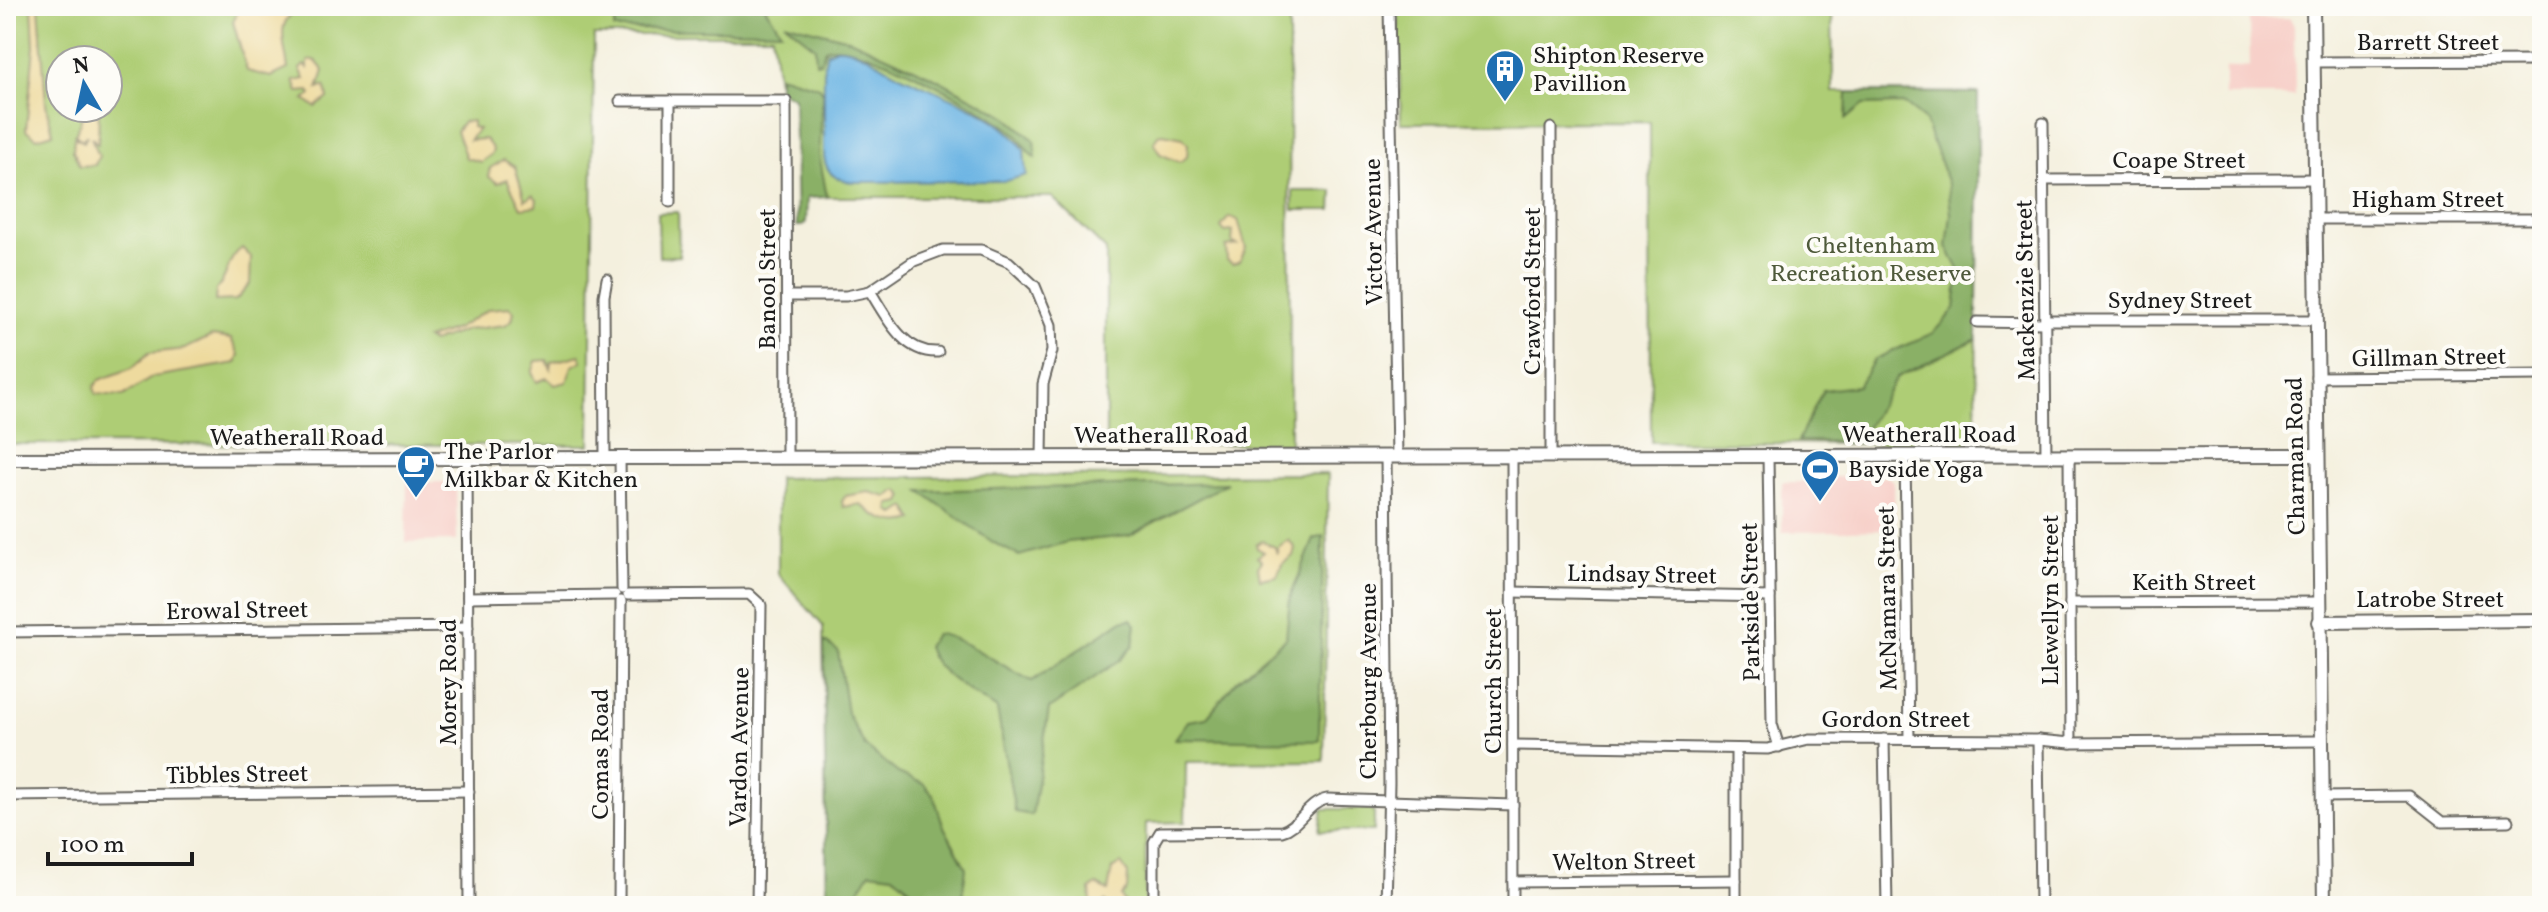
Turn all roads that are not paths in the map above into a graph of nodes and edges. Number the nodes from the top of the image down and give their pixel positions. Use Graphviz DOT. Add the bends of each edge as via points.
graph roads {
  1 [pos="1389,6"];
  2 [pos="2313,6"];
  3 [pos="2542,61"];
  4 [pos="2313,62"];
  5 [pos="620,101"];
  6 [pos="670,101"];
  7 [pos="2043,123"];
  8 [pos="1551,128"];
  9 [pos="2314,179"];
  10 [pos="2044,180"];
  11 [pos="670,202"];
  12 [pos="2315,219"];
  13 [pos="2542,219"];
  14 [pos="607,279"];
  15 [pos="870,291"];
  16 [pos="787,296"];
  17 [pos="2316,320"];
  18 [pos="1977,322"];
  19 [pos="2045,322"];
  20 [pos="938,352"];
  21 [pos="2542,375"];
  22 [pos="2316,377"];
  23 [pos="1512,455"];
  24 [pos="1551,455"];
  25 [pos="2317,455"];
  26 [pos="1391,456"];
  27 [pos="1768,456"];
  28 [pos="1905,456"];
  29 [pos="2046,456"];
  30 [pos="2069,456"];
  31 [pos="787,457"];
  32 [pos="467,458"];
  33 [pos="605,458"];
  34 [pos="1042,458"];
  35 [pos="6,459"];
  36 [pos="620,459"];
  37 [pos="1513,592"];
  38 [pos="622,595"];
  39 [pos="468,597"];
  40 [pos="1770,597"];
  41 [pos="2319,602"];
  42 [pos="2070,603"];
  43 [pos="2542,620"];
  44 [pos="2319,622"];
  45 [pos="468,627"];
  46 [pos="6,632"];
  47 [pos="1884,739"];
  48 [pos="1909,739"];
  49 [pos="2038,740"];
  50 [pos="2071,743"];
  51 [pos="2321,744"];
  52 [pos="1513,745"];
  53 [pos="1779,747"];
  54 [pos="1736,749"];
  55 [pos="469,791"];
  56 [pos="6,796"];
  57 [pos="2322,797"];
  58 [pos="1388,799"];
  59 [pos="1513,805"];
  60 [pos="2508,821"];
  61 [pos="1736,880"];
  62 [pos="1513,882"];
  63 [pos="2040,905"];
  64 [pos="469,906"];
  65 [pos="619,906"];
  66 [pos="757,906"];
  67 [pos="1154,906"];
  68 [pos="1386,906"];
  69 [pos="1513,906"];
  70 [pos="1736,906"];
  71 [pos="1887,906"];
  72 [pos="2324,906"];
  1 -- 26 [label="street, Victor Avenue"];
  2 -- 4 [label="street, Charman Road"];
  3 -- 4 [label="street, Barrett Street"];
  4 -- 9 [label="street, Charman Road"];
  5 -- 6 [label="street"];
  6 -- 11 [label="street"];
  6 -- 16 [label="street, Banool Street" via="786,101"];
  7 -- 10 [label="street, Mackenzie Street"];
  8 -- 24 [label="street, Crawford Street"];
  9 -- 10 [label="street, Coape Street"];
  9 -- 12 [label="street, Charman Road"];
  10 -- 19 [label="street, Mackenzie Street"];
  12 -- 13 [label="street, Higham Street"];
  12 -- 17 [label="street, Charman Road"];
  14 -- 33 [label="street"];
  15 -- 16 [label="street"];
  15 -- 20 [label="street" via="908,344"];
  15 -- 34 [label="street" via="914,261 952,249 990,252 1023,272 1044,301 1052,334 1043,384"];
  16 -- 31 [label="street, Banool Street"];
  17 -- 19 [label="street, Sydney Street"];
  17 -- 22 [label="street, Charman Road"];
  18 -- 19 [label="street, Sydney Street"];
  19 -- 29 [label="street, Mackenzie Street"];
  21 -- 22 [label="street, Gillman Street"];
  22 -- 25 [label="street, Charman Road"];
  23 -- 24 [label="street, Weatherall Road"];
  23 -- 26 [label="street, Weatherall Road"];
  23 -- 37 [label="street, Church Street"];
  24 -- 27 [label="street, Weatherall Road"];
  25 -- 30 [label="street, Weatherall Road"];
  25 -- 41 [label="street, Charman Road"];
  26 -- 34 [label="street, Weatherall Road"];
  26 -- 58 [label="street, Cherbourg Avenue"];
  27 -- 28 [label="street, Weatherall Road"];
  27 -- 40 [label="street, Parkside Street"];
  28 -- 29 [label="street, Weatherall Road"];
  28 -- 48 [label="street, McNamara Street"];
  29 -- 30 [label="street, Weatherall Road"];
  30 -- 42 [label="street, Llewellyn Street"];
  31 -- 34 [label="street, Weatherall Road"];
  31 -- 36 [label="street, Weatherall Road"];
  32 -- 33 [label="street, Weatherall Road"];
  32 -- 35 [label="street, Weatherall Road"];
  32 -- 39 [label="street, Morey Road"];
  33 -- 36 [label="street, Weatherall Road"];
  36 -- 38 [label="street, Comas Road"];
  37 -- 40 [label="street, Lindsay Street"];
  37 -- 52 [label="street, Church Street"];
  38 -- 39 [label="street"];
  38 -- 65 [label="street, Comas Road"];
  38 -- 66 [label="street, Vardon Avenue" via="749,594 761,605"];
  39 -- 45 [label="street, Morey Road"];
  40 -- 53 [label="street, Parkside Street" via="1772,724"];
  41 -- 42 [label="street, Keith Street"];
  41 -- 44 [label="street, Charman Road"];
  42 -- 50 [label="street, Llewellyn Street"];
  43 -- 44 [label="street, Latrobe Street"];
  44 -- 51 [label="street, Charman Road"];
  45 -- 46 [label="street, Erowal Street"];
  45 -- 55 [label="street, Morey Road"];
  47 -- 48 [label="street, Gordon Street"];
  47 -- 53 [label="street, Gordon Street" via="1809,739"];
  47 -- 71 [label="street"];
  48 -- 49 [label="street, Gordon Street"];
  49 -- 50 [label="street, Gordon Street"];
  49 -- 63 [label="street"];
  50 -- 51 [label="street, Gordon Street"];
  51 -- 57 [label="street, Charman Road"];
  52 -- 54 [label="street, Gordon Street"];
  52 -- 59 [label="street, Church Street"];
  53 -- 54 [label="street, Gordon Street"];
  54 -- 61 [label="street"];
  55 -- 56 [label="street, Tibbles Street"];
  55 -- 64 [label="street, Morey Road"];
  57 -- 60 [label="street" via="2409,796 2442,822"];
  57 -- 72 [label="street, Charman Road"];
  58 -- 59 [label="street"];
  58 -- 67 [label="street" via="1319,800 1282,831 1160,832 1154,842"];
  58 -- 68 [label="street, Cherbourg Avenue"];
  59 -- 62 [label="street, Church Street"];
  61 -- 62 [label="street, Welton Street"];
  61 -- 70 [label="street"];
  62 -- 69 [label="street, Church Street"];
}
